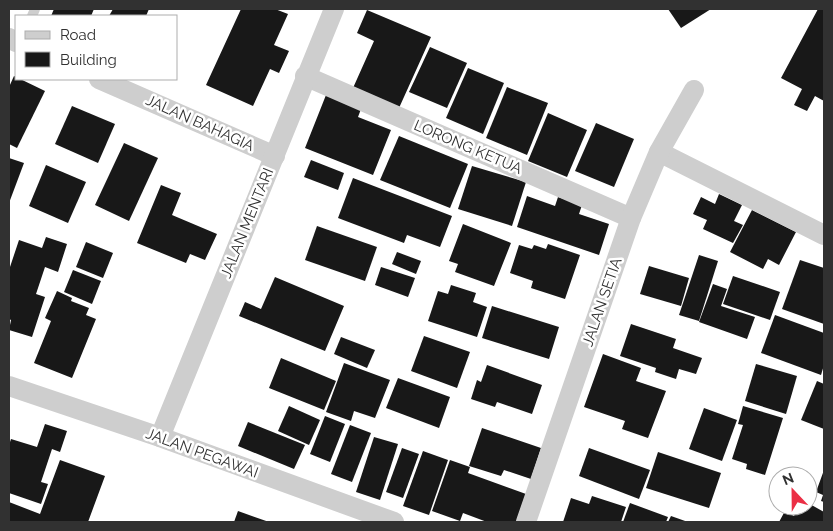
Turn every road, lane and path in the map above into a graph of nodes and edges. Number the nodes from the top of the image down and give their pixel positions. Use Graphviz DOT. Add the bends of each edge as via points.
graph roads {
  1 [pos="334,9"];
  2 [pos="305,76"];
  3 [pos="101,80"];
  4 [pos="694,90"];
  5 [pos="659,152"];
  6 [pos="275,156"];
  7 [pos="631,218"];
  8 [pos="824,235"];
  9 [pos="9,386"];
  10 [pos="160,437"];
  11 [pos="394,522"];
  12 [pos="526,522"];
  1 -- 2 [label="street, JALAN MENTARI"];
  2 -- 6 [label="street, JALAN MENTARI"];
  2 -- 7 [label="street, LORONG KETUA"];
  3 -- 6 [label="street, JALAN BAHAGIA"];
  4 -- 5 [label="street, JALAN SETIA"];
  5 -- 7 [label="street, JALAN SETIA"];
  5 -- 8 [label="street"];
  6 -- 10 [label="street, JALAN MENTARI"];
  7 -- 12 [label="street, JALAN SETIA"];
  9 -- 10 [label="street, JALAN PEGAWAI"];
  10 -- 11 [label="street, JALAN PEGAWAI"];
}
